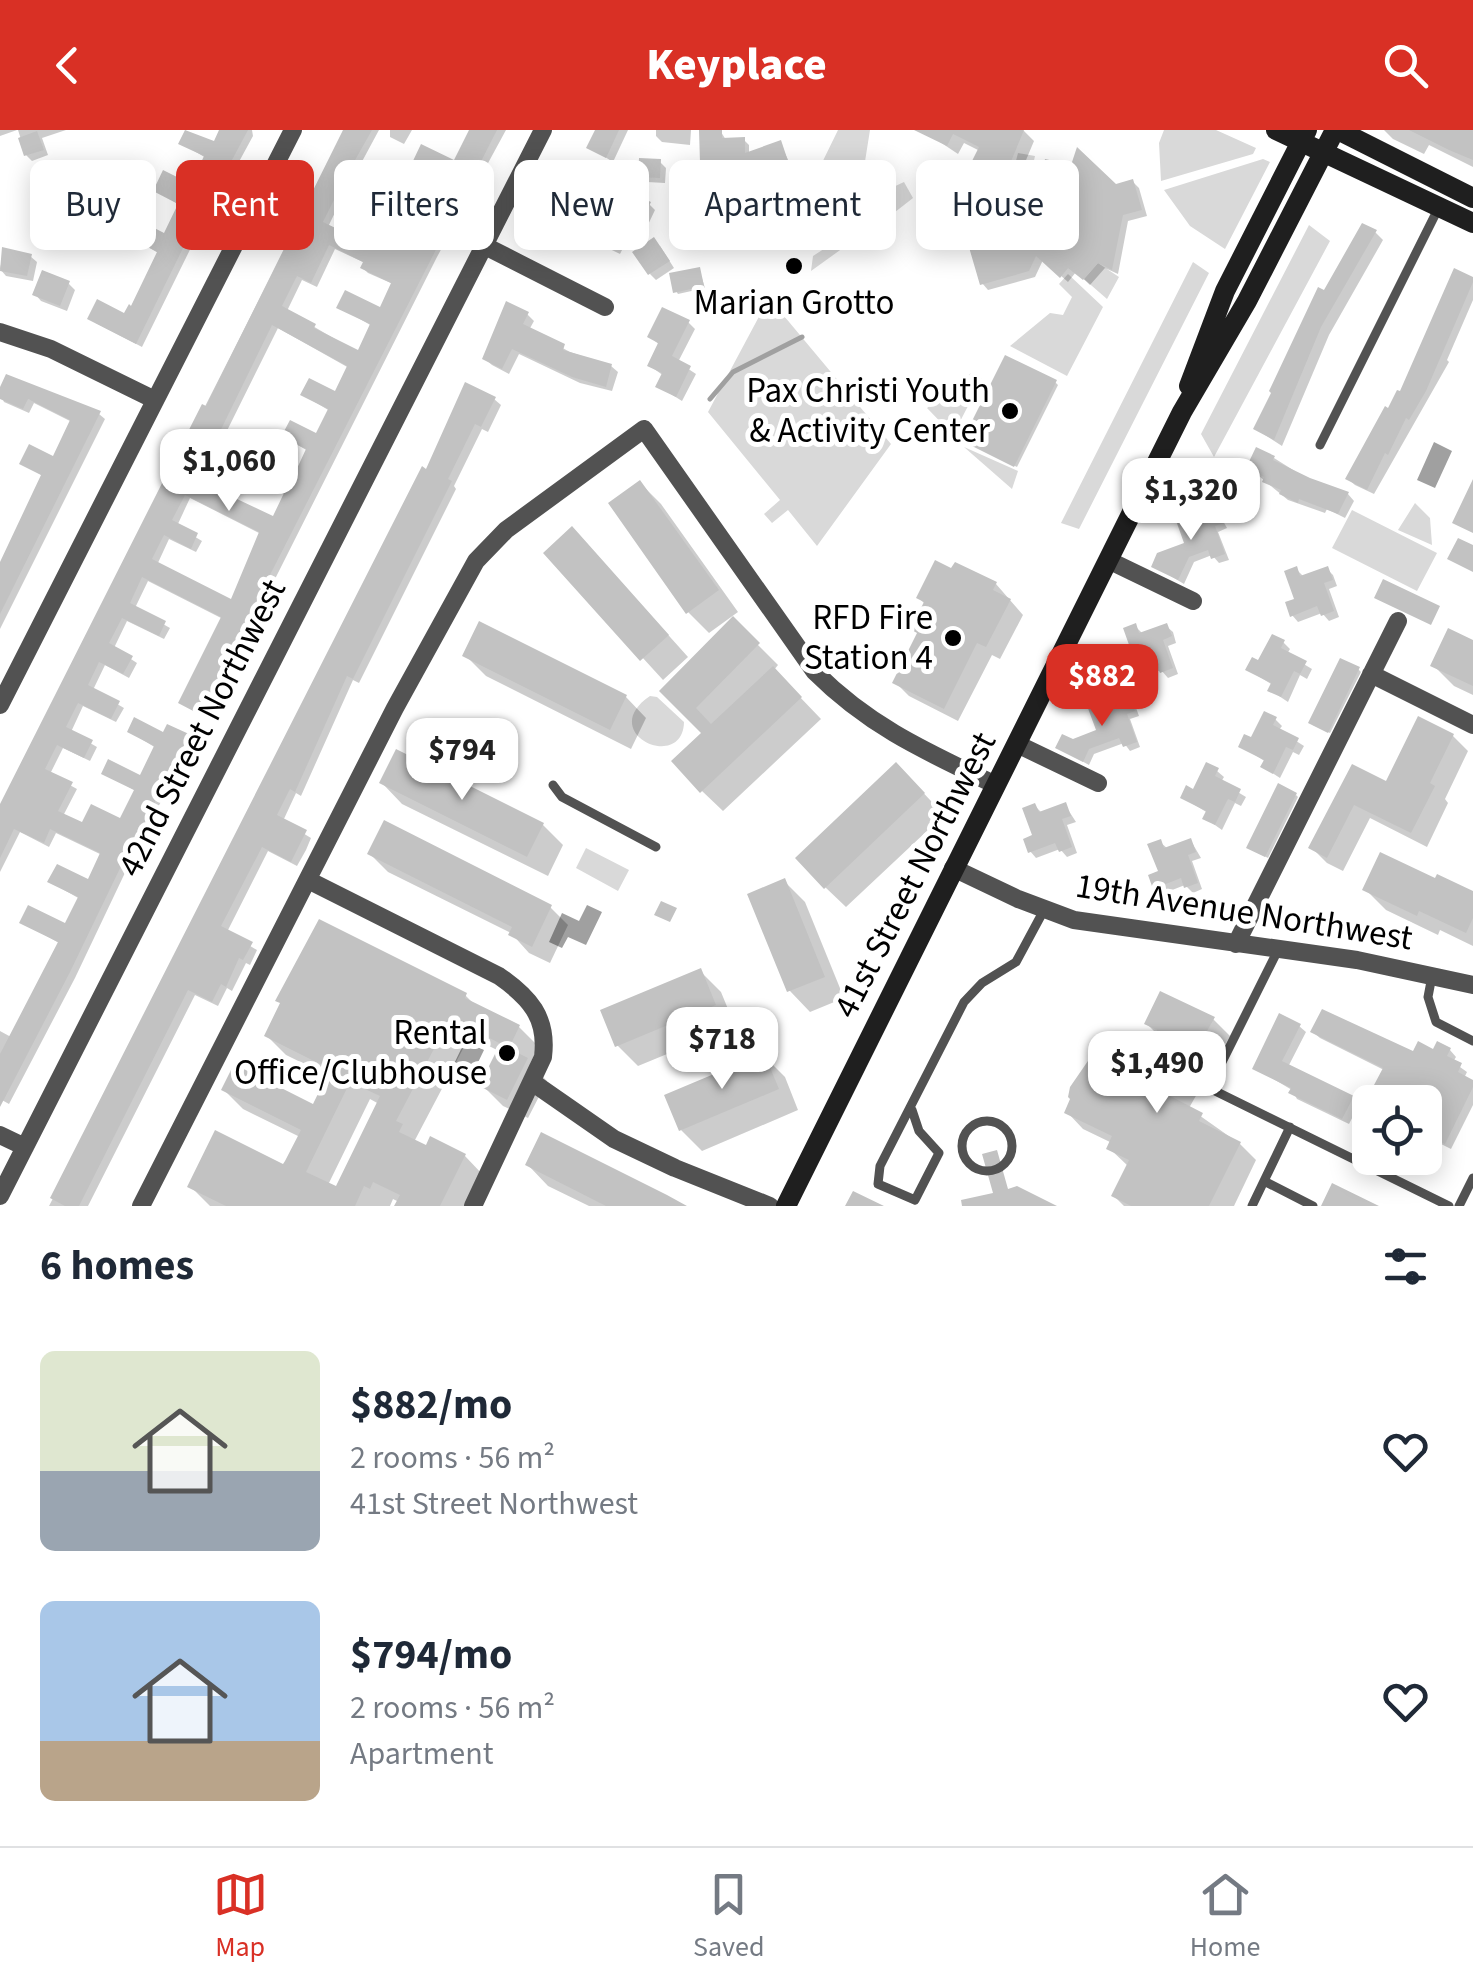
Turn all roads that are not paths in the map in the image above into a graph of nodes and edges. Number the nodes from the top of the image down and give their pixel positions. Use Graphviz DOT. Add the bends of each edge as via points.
graph roads {
  1 [pos="292,130"];
  2 [pos="543,130"];
  3 [pos="1276,130"];
  4 [pos="1336,130"];
  5 [pos="1304,136"];
  6 [pos="1322,152"];
  7 [pos="1473,198"];
  8 [pos="1439,207"];
  9 [pos="1473,223"];
  10 [pos="494,228"];
  11 [pos="483,250"];
  12 [pos="493,250"];
  13 [pos="605,307"];
  14 [pos="0,332"];
  15 [pos="154,400"];
  16 [pos="1182,412"];
  17 [pos="1320,445"];
  18 [pos="1108,560"];
  19 [pos="1192,601"];
  20 [pos="1398,621"];
  21 [pos="1371,674"];
  22 [pos="0,705"];
  23 [pos="1473,725"];
  24 [pos="1017,744"];
  25 [pos="1098,783"];
  26 [pos="553,785"];
  27 [pos="996,785"];
  28 [pos="656,846"];
  29 [pos="954,868"];
  30 [pos="308,880"];
  31 [pos="1044,910"];
  32 [pos="1236,944"];
  33 [pos="1278,950"];
  34 [pos="1432,976"];
  35 [pos="1473,984"];
  36 [pos="1473,1041"];
  37 [pos="532,1082"];
  38 [pos="912,1108"];
  39 [pos="1290,1127"];
  40 [pos="0,1135"];
  41 [pos="24,1147"];
  42 [pos="961,1149"];
  43 [pos="939,1153"];
  44 [pos="1473,1178"];
  45 [pos="1264,1182"];
  46 [pos="0,1196"];
  47 [pos="141,1206"];
  48 [pos="472,1206"];
  49 [pos="770,1206"];
  50 [pos="786,1206"];
  51 [pos="1252,1206"];
  52 [pos="1313,1206"];
  53 [pos="1449,1206"];
  54 [pos="1459,1206"];
  1 -- 15 [label="street"];
  2 -- 10 [label="street, 42nd Street Northwest"];
  3 -- 5 [label="main road"];
  4 -- 6 [label="main road, 41st Street Northwest"];
  4 -- 7 [label="main road"];
  5 -- 6 [label="main road"];
  5 -- 16 [label="main road, 41st Street Northwest" via="1218,309"];
  6 -- 8 [label="main road"];
  6 -- 16 [label="main road, 41st Street Northwest"];
  8 -- 9 [label="main road"];
  8 -- 17 [label="lane"];
  11 -- 41 [label="street, 42nd Street Northwest"];
  12 -- 13 [label="street"];
  14 -- 15 [label="street" via="51,348"];
  15 -- 22 [label="street"];
  16 -- 18 [label="main road, 41st Street Northwest"];
  18 -- 19 [label="street"];
  18 -- 24 [label="main road, 41st Street Northwest"];
  20 -- 21 [label="street"];
  21 -- 23 [label="street"];
  21 -- 32 [label="street"];
  24 -- 25 [label="street"];
  24 -- 27 [label="main road, 41st Street Northwest"];
  26 -- 28 [label="lane" via="562,797"];
  27 -- 29 [label="main road, 41st Street Northwest"];
  27 -- 30 [label="street" via="884,730 843,700 816,672 644,429 506,530 476,562"];
  29 -- 31 [label="street, 19th Avenue Northwest"];
  29 -- 50 [label="main road, 41st Street Northwest"];
  30 -- 37 [label="street" via="482,967 531,1001 545,1046"];
  30 -- 47 [label="street"];
  31 -- 32 [label="street, 19th Avenue Northwest" via="1107,927"];
  31 -- 38 [label="lane" via="1016,962 964,1002"];
  32 -- 33 [label="street, 19th Avenue Northwest"];
  33 -- 34 [label="street, 19th Avenue Northwest"];
  33 -- 39 [label="lane" via="1209,1088"];
  34 -- 35 [label="street, 19th Avenue Northwest"];
  34 -- 36 [label="lane" via="1428,998 1436,1022"];
  37 -- 48 [label="street"];
  37 -- 49 [label="street" via="614,1140"];
  38 -- 43 [label="lane" via="919,1131"];
  38 -- 43 [label="lane" via="880,1166 878,1184 915,1200"];
  39 -- 45 [label="lane"];
  39 -- 53 [label="lane"];
  40 -- 41 [label="street"];
  41 -- 46 [label="street, 42nd Street Northwest"];
  42 -- 42 [label="lane" via="970,1166 994,1170 1006,1162 1012,1142 1002,1126 986,1121 971,1126"];
  42 -- 43 [label="lane"];
  44 -- 54 [label="lane"];
  45 -- 51 [label="lane"];
  45 -- 52 [label="lane"];
}
